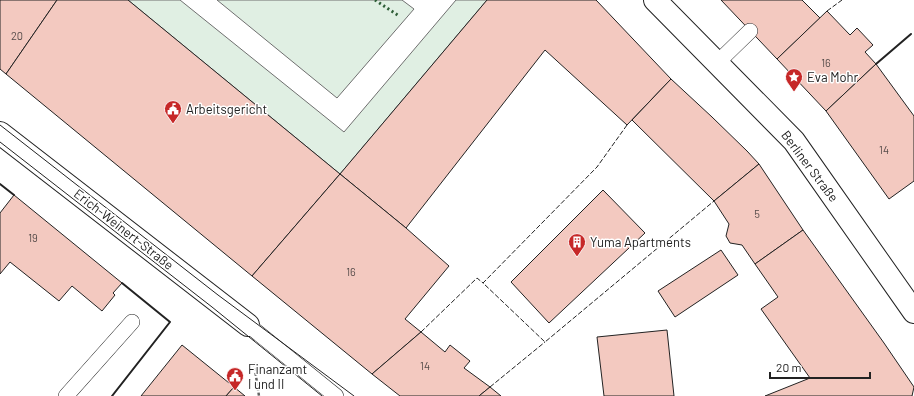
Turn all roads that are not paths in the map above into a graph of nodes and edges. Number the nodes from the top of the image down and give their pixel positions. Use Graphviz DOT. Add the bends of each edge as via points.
graph roads {
  1 [pos="655,0"];
  2 [pos="750,31"];
  3 [pos="717,63"];
  4 [pos="0,133"];
  5 [pos="914,312"];
  6 [pos="132,322"];
  7 [pos="248,325"];
  8 [pos="66,396"];
  9 [pos="336,396"];
  1 -- 3 [label="main road, Berliner Straße"];
  2 -- 3 [label="lane"];
  3 -- 5 [label="main road, Berliner Straße" via="794,141"];
  4 -- 7 [label="main road, Erich-Weinert-Straße"];
  6 -- 8 [label="lane"];
  7 -- 9 [label="lane"];
}
